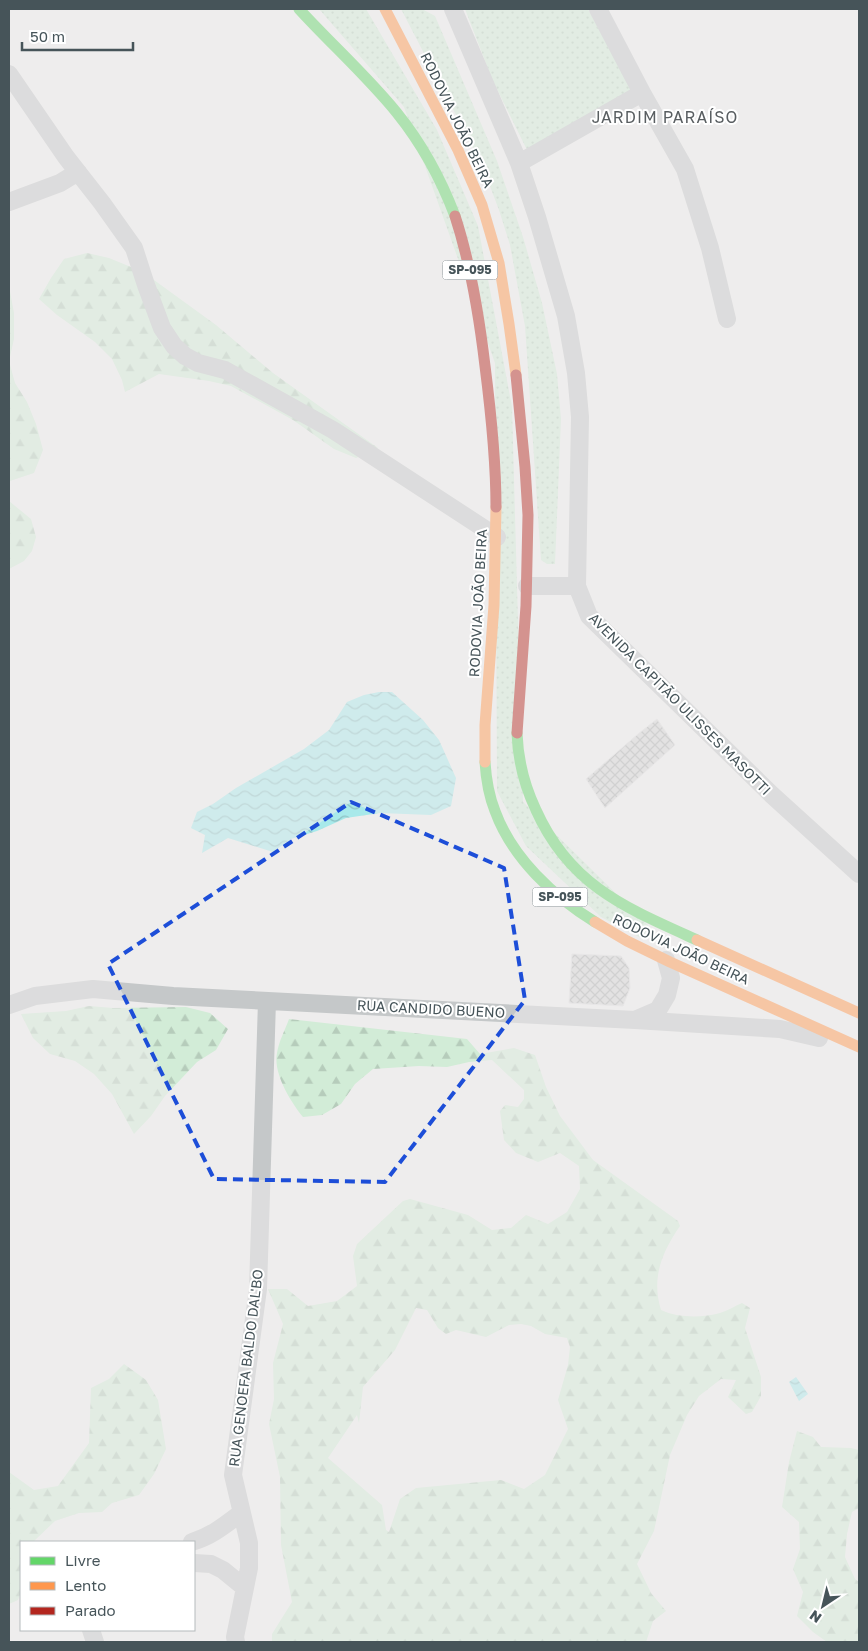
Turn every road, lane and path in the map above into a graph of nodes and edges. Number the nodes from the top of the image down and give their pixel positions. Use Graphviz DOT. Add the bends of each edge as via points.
graph roads {
  1 [pos="299,9"];
  2 [pos="385,9"];
  3 [pos="453,9"];
  4 [pos="598,9"];
  5 [pos="9,74"];
  6 [pos="642,93"];
  7 [pos="519,163"];
  8 [pos="78,172"];
  9 [pos="9,202"];
  10 [pos="727,319"];
  11 [pos="497,537"];
  12 [pos="527,586"];
  13 [pos="577,586"];
  14 [pos="859,874"];
  15 [pos="666,960"];
  16 [pos="267,1001"];
  17 [pos="9,1005"];
  18 [pos="859,1013"];
  19 [pos="635,1020"];
  20 [pos="857,1046"];
  21 [pos="241,1513"];
  22 [pos="195,1541"];
  23 [pos="195,1563"];
  24 [pos="245,1588"];
  25 [pos="236,1642"];
  1 -- 11 [label="main road, RODOVIA JOÃO BEIRA / SP-095" via="397,113 419,144 455,216 478,304 493,424"];
  2 -- 12 [label="main road, RODOVIA JOÃO BEIRA / SP-095" via="469,172 498,260 513,344 525,460"];
  3 -- 7 [label="street, AVENIDA CAPITÃO ULISSES MASOTTI"];
  4 -- 6 [label="street"];
  5 -- 8 [label="street"];
  6 -- 7 [label="street"];
  6 -- 10 [label="street" via="686,169"];
  7 -- 13 [label="street, AVENIDA CAPITÃO ULISSES MASOTTI" via="566,316 576,373 580,417"];
  8 -- 9 [label="street" via="60,183"];
  8 -- 11 [label="street" via="134,248 162,328 185,356 225,370 333,430"];
  11 -- 15 [label="main road, RODOVIA JOÃO BEIRA / SP-095" via="485,746 492,804 515,848 551,889 602,928"];
  12 -- 13 [label="street"];
  12 -- 18 [label="main road, RODOVIA JOÃO BEIRA / SP-095" via="518,748 534,808 565,858 585,879 617,902"];
  13 -- 14 [label="street, AVENIDA CAPITÃO ULISSES MASOTTI" via="589,616 772,795"];
  15 -- 19 [label="street" via="671,978 667,996 658,1010"];
  15 -- 20 [label="main road, RODOVIA JOÃO BEIRA / SP-095"];
  16 -- 17 [label="street, RUA CANDIDO BUENO" via="93,989 35,996"];
  16 -- 19 [label="street, RUA CANDIDO BUENO"];
  16 -- 21 [label="street, RUA GENOEFA BALDO DAL'BO" via="258,1288 234,1475"];
  19 -- 20 [label="street, RUA CANDIDO BUENO" via="780,1029"];
  21 -- 22 [label="street" via="218,1532"];
  21 -- 24 [label="street, RUA GENOEFA BALDO DAL'BO" via="249,1543"];
  23 -- 24 [label="street" via="210,1564 223,1570"];
  24 -- 25 [label="street, RUA GENOEFA BALDO DAL'BO"];
}
